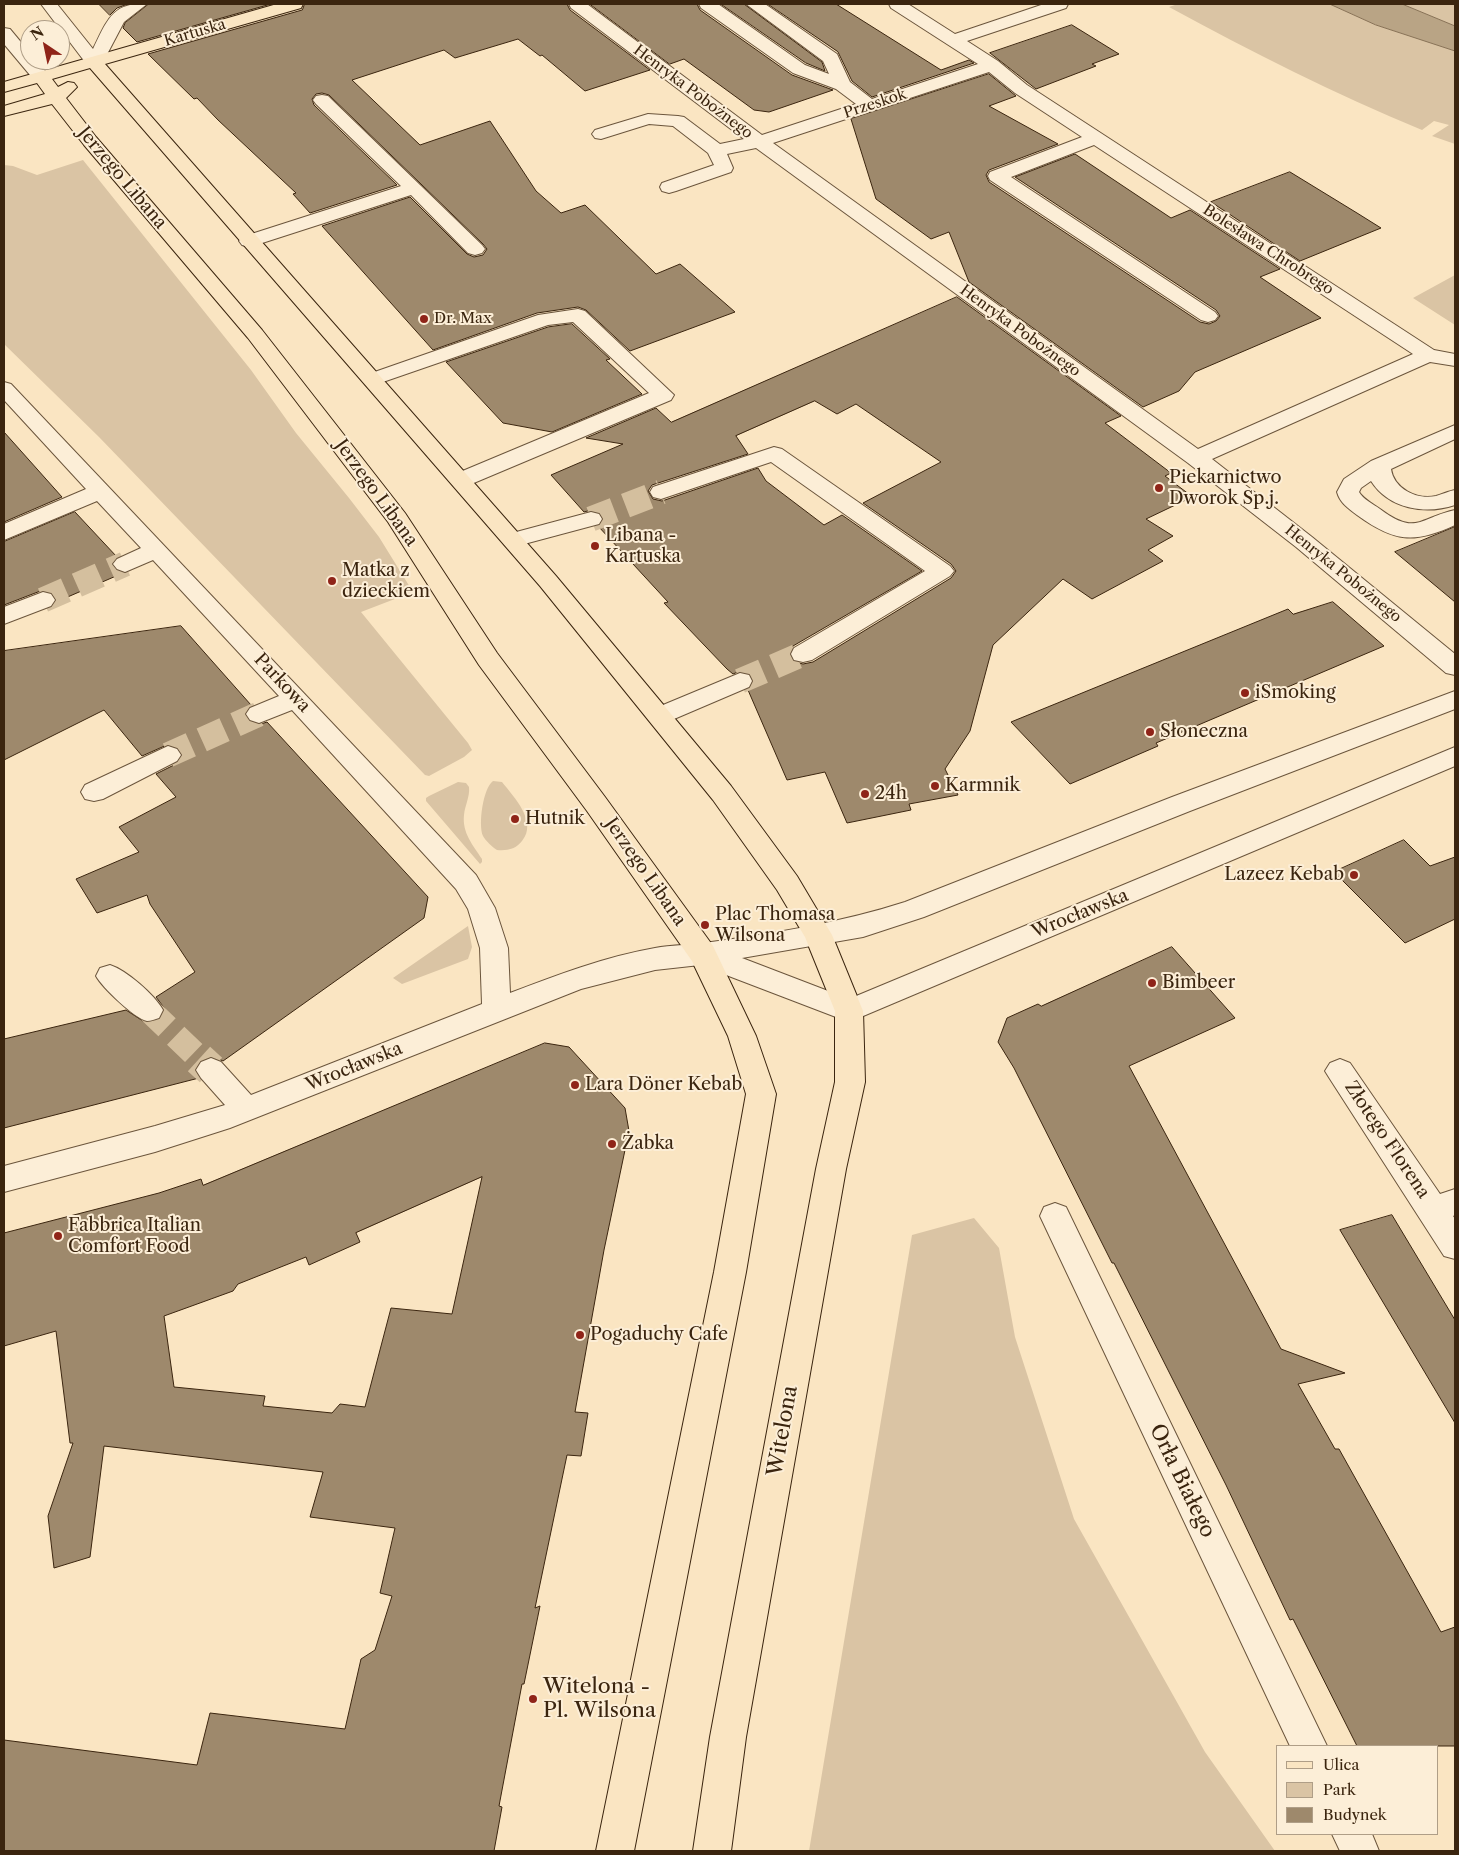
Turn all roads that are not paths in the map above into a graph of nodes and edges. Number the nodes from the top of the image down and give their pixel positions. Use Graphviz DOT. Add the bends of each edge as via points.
graph roads {
  1 [pos="49,4"];
  2 [pos="139,4"];
  3 [pos="295,4"];
  4 [pos="577,4"];
  5 [pos="707,4"];
  6 [pos="754,4"];
  7 [pos="897,4"];
  8 [pos="1060,4"];
  9 [pos="4,33"];
  10 [pos="953,40"];
  11 [pos="94,62"];
  12 [pos="992,66"];
  13 [pos="41,77"];
  14 [pos="842,85"];
  15 [pos="4,87"];
  16 [pos="56,98"];
  17 [pos="322,100"];
  18 [pos="870,106"];
  19 [pos="4,112"];
  20 [pos="601,134"];
  21 [pos="1096,138"];
  22 [pos="759,142"];
  23 [pos="716,150"];
  24 [pos="669,186"];
  25 [pos="414,188"];
  26 [pos="249,241"];
  27 [pos="475,249"];
  28 [pos="1208,316"];
  29 [pos="1428,355"];
  30 [pos="1455,360"];
  31 [pos="373,379"];
  32 [pos="4,388"];
  33 [pos="1455,431"];
  34 [pos="1196,458"];
  35 [pos="1379,466"];
  36 [pos="461,480"];
  37 [pos="101,491"];
  38 [pos="661,492"];
  39 [pos="1455,497"];
  40 [pos="1455,517"];
  41 [pos="591,519"];
  42 [pos="4,533"];
  43 [pos="513,540"];
  44 [pos="156,550"];
  45 [pos="125,564"];
  46 [pos="43,600"];
  47 [pos="4,616"];
  48 [pos="803,654"];
  49 [pos="1455,667"];
  50 [pos="740,681"];
  51 [pos="296,698"];
  52 [pos="1455,700"];
  53 [pos="259,714"];
  54 [pos="660,716"];
  55 [pos="168,755"];
  56 [pos="1455,756"];
  57 [pos="94,792"];
  58 [pos="818,935"];
  59 [pos="702,954"];
  60 [pos="110,976"];
  61 [pos="149,1010"];
  62 [pos="496,1010"];
  63 [pos="849,1011"];
  64 [pos="211,1070"];
  65 [pos="1340,1071"];
  66 [pos="247,1110"];
  67 [pos="4,1179"];
  68 [pos="1444,1206"];
  69 [pos="1054,1216"];
  70 [pos="1455,1246"];
  71 [pos="1309,1745"];
  72 [pos="1352,1835"];
  73 [pos="615,1851"];
  74 [pos="712,1851"];
  75 [pos="1360,1851"];
  1 -- 11 [label="street"];
  2 -- 11 [label="street" via="118,19"];
  3 -- 11 [label="main road, Kartuska"];
  4 -- 22 [label="street, Henryka Pobożnego"];
  5 -- 14 [label="street" via="800,68"];
  6 -- 14 [label="street" via="831,58"];
  7 -- 10 [label="street, Bolesława Chrobrego"];
  8 -- 10 [label="street"];
  9 -- 13 [label="street"];
  10 -- 12 [label="street, Bolesława Chrobrego"];
  11 -- 13 [label="main road, Kartuska"];
  11 -- 16 [label="main road"];
  11 -- 26 [label="main road"];
  12 -- 18 [label="street, Przeskok"];
  12 -- 21 [label="street, Bolesława Chrobrego" via="1014,85"];
  13 -- 15 [label="main road, Kartuska"];
  13 -- 16 [label="main road, Jerzego Libana"];
  14 -- 18 [label="street"];
  16 -- 19 [label="main road"];
  16 -- 59 [label="main road, Jerzego Libana" via="255,334 397,518 488,659"];
  17 -- 25 [label="street"];
  18 -- 22 [label="street, Przeskok"];
  20 -- 23 [label="street" via="648,119 678,121"];
  21 -- 28 [label="street" via="997,176"];
  21 -- 29 [label="street, Bolesława Chrobrego"];
  22 -- 23 [label="street, Przeskok"];
  22 -- 34 [label="street, Henryka Pobożnego"];
  23 -- 24 [label="street" via="724,168"];
  25 -- 26 [label="street"];
  25 -- 27 [label="street"];
  26 -- 31 [label="main road"];
  29 -- 30 [label="street"];
  29 -- 34 [label="street"];
  31 -- 36 [label="main road"];
  31 -- 36 [label="street" via="545,319 578,315 663,395"];
  32 -- 37 [label="street, Parkowa"];
  33 -- 35 [label="street"];
  34 -- 49 [label="street, Henryka Pobożnego"];
  35 -- 39 [label="street" via="1382,480 1390,490 1405,498 1424,504"];
  35 -- 40 [label="street" via="1352,484 1348,492 1350,498 1388,525 1400,530 1419,531"];
  36 -- 43 [label="main road"];
  37 -- 42 [label="street"];
  37 -- 44 [label="street, Parkowa"];
  38 -- 48 [label="street" via="774,454 942,571"];
  41 -- 43 [label="street"];
  43 -- 54 [label="main road"];
  44 -- 45 [label="street"];
  44 -- 51 [label="street, Parkowa"];
  46 -- 47 [label="street"];
  50 -- 54 [label="street"];
  51 -- 53 [label="street"];
  51 -- 62 [label="street, Parkowa" via="470,888 483,913 494,948"];
  52 -- 58 [label="street, Wrocławska" via="914,910 863,926"];
  54 -- 58 [label="main road" via="752,833"];
  55 -- 57 [label="street"];
  56 -- 63 [label="street, Wrocławska"];
  58 -- 59 [label="street, Wrocławska"];
  58 -- 63 [label="main road"];
  59 -- 62 [label="street, Wrocławska" via="655,959 594,973"];
  59 -- 63 [label="street, Wrocławska"];
  59 -- 73 [label="main road, Jerzego Libana" via="742,1036 760,1094 730,1272"];
  60 -- 61 [label="street"];
  62 -- 66 [label="street, Wrocławska"];
  63 -- 74 [label="main road, Witelona" via="850,1082 829,1179 733,1708"];
  64 -- 66 [label="street"];
  65 -- 68 [label="street, Złotego Florena"];
  66 -- 67 [label="street, Wrocławska" via="155,1140"];
  68 -- 70 [label="street, Złotego Florena"];
  69 -- 71 [label="street, Orła Białego"];
  72 -- 75 [label="street"];
}
